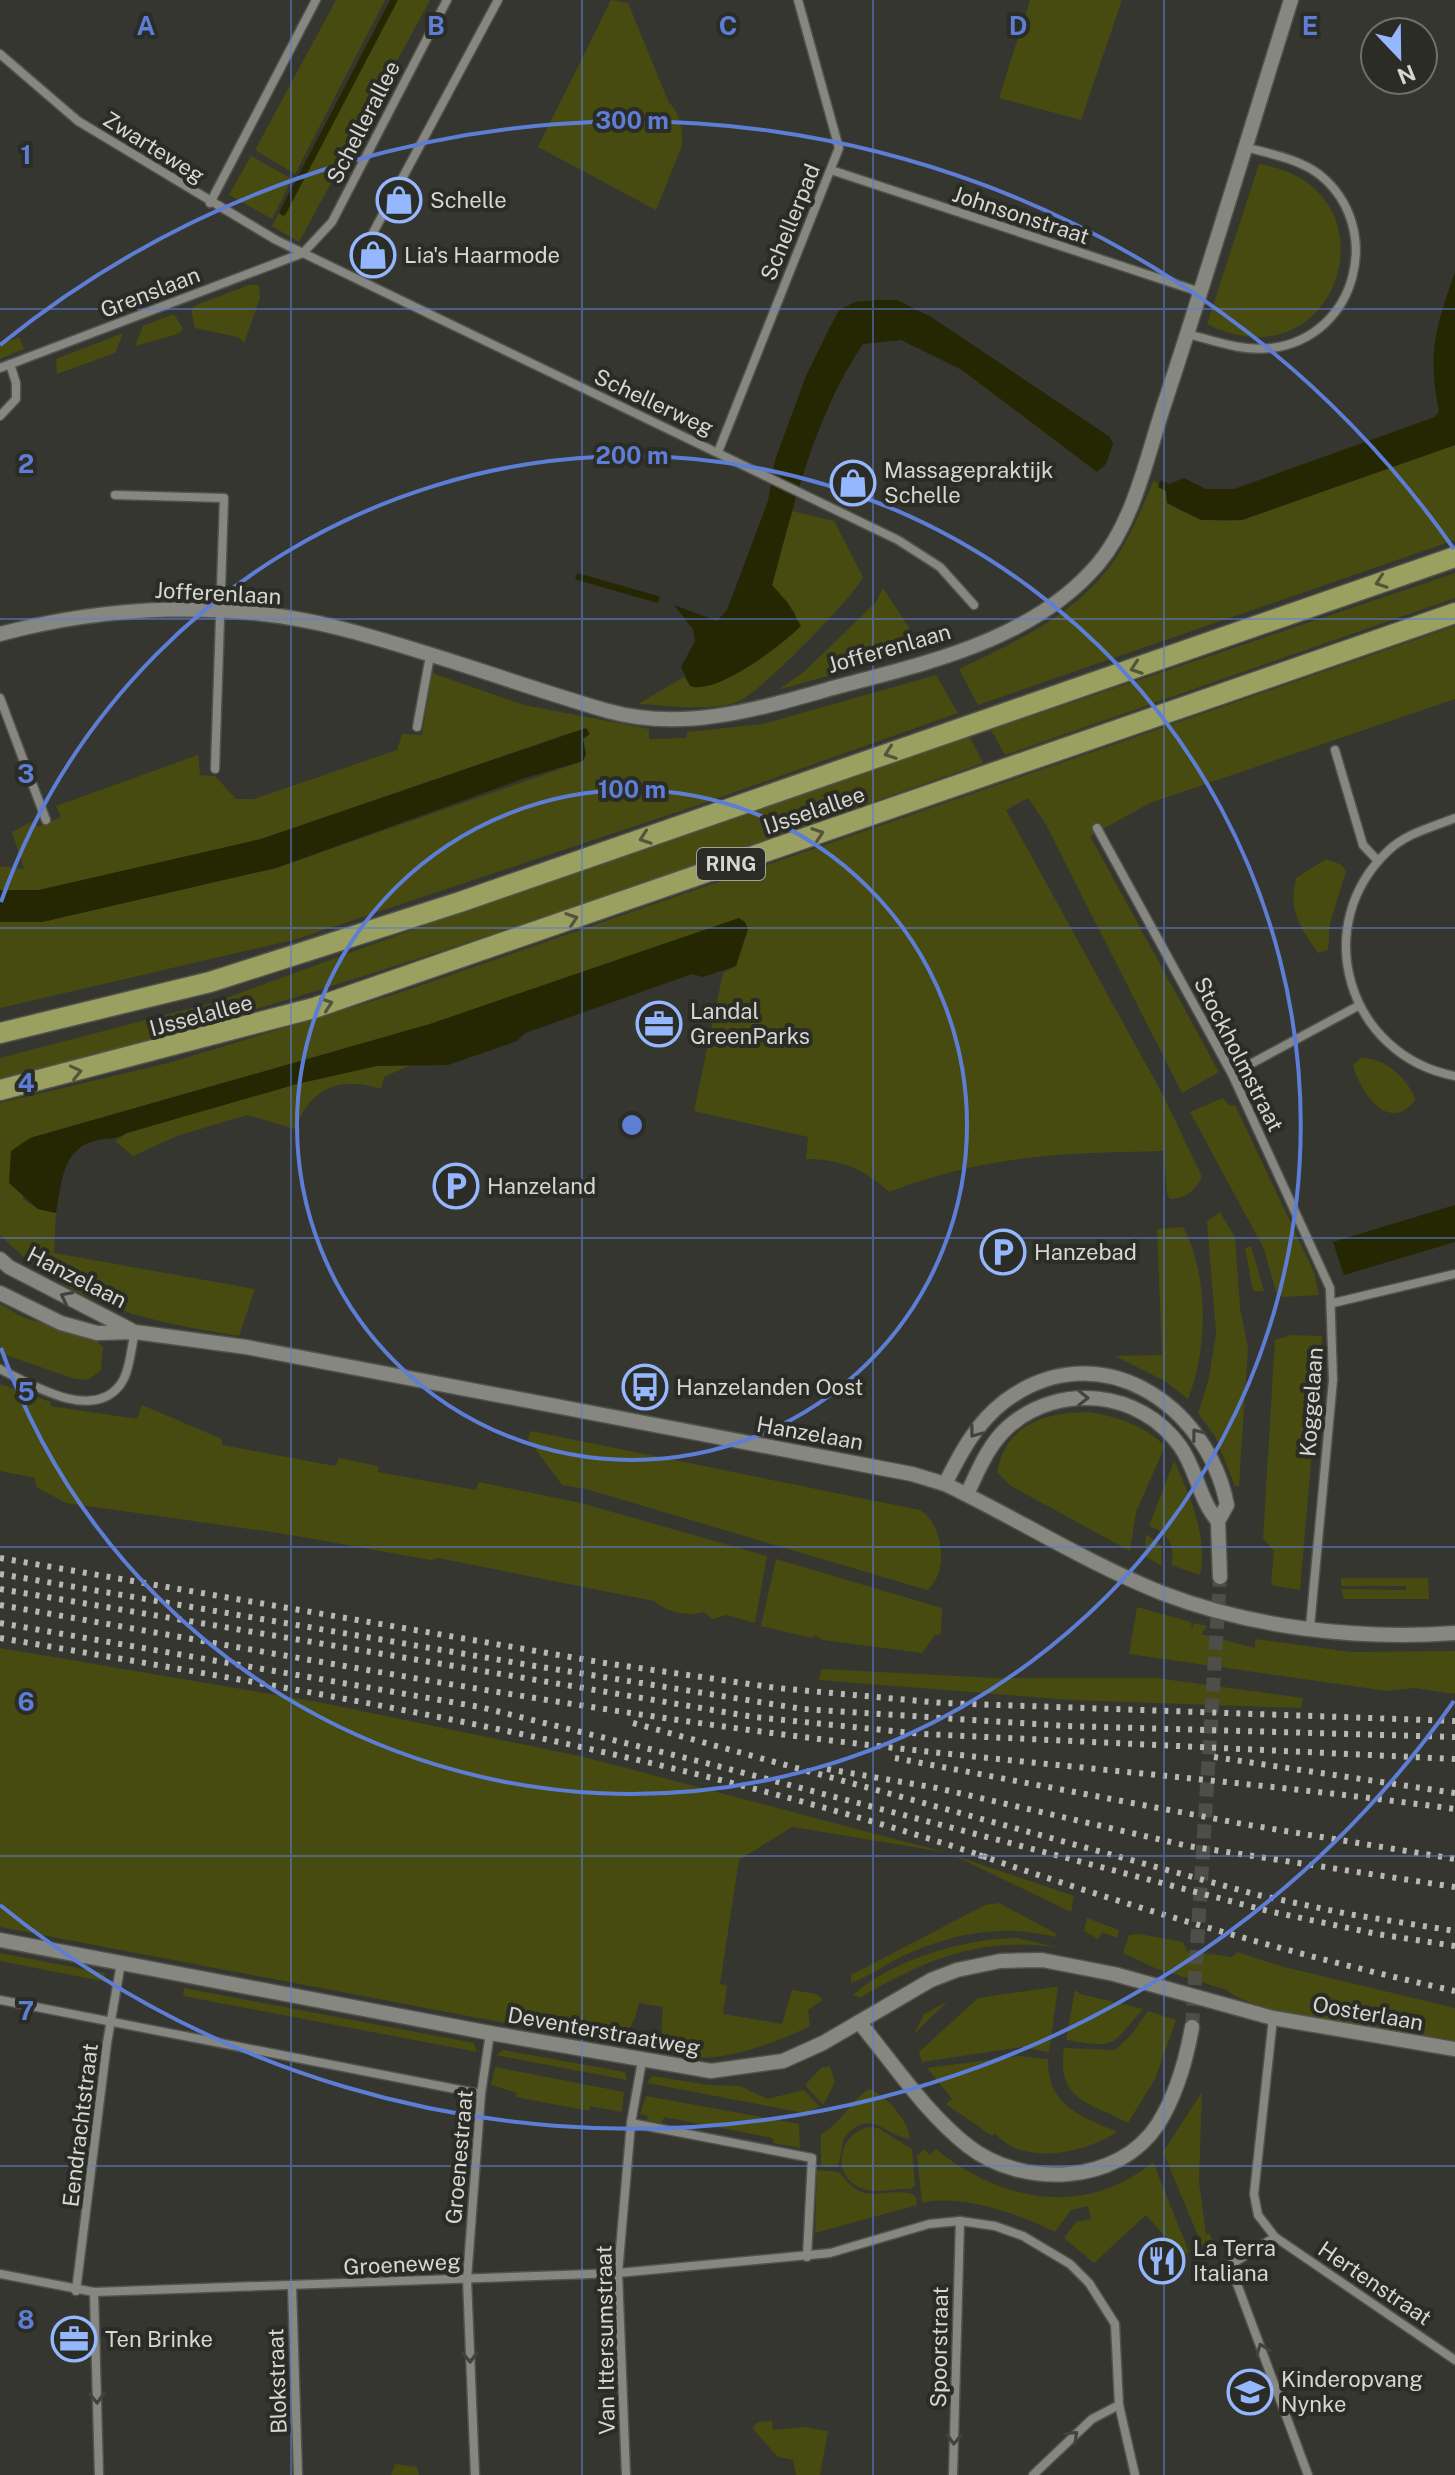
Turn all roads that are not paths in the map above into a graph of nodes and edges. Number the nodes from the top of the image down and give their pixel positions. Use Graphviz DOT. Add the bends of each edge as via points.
graph roads {
  1 [pos="316,0"];
  2 [pos="447,0"];
  3 [pos="498,0"];
  4 [pos="798,0"];
  5 [pos="1291,0"];
  6 [pos="0,54"];
  7 [pos="1245,147"];
  8 [pos="831,170"];
  9 [pos="210,203"];
  10 [pos="367,244"];
  11 [pos="303,253"];
  12 [pos="1200,292"];
  13 [pos="1188,334"];
  14 [pos="10,364"];
  15 [pos="0,368"];
  16 [pos="0,416"];
  17 [pos="718,452"];
  18 [pos="115,495"];
  19 [pos="1455,557"];
  20 [pos="974,605"];
  21 [pos="219,611"];
  22 [pos="1455,613"];
  23 [pos="0,634"];
  24 [pos="430,656"];
  25 [pos="0,698"];
  26 [pos="417,727"];
  27 [pos="1335,750"];
  28 [pos="215,769"];
  29 [pos="1455,818"];
  30 [pos="46,820"];
  31 [pos="1097,828"];
  32 [pos="1378,861"];
  33 [pos="1358,1006"];
  34 [pos="0,1033"];
  35 [pos="1232,1074"];
  36 [pos="1455,1076"];
  37 [pos="0,1090"];
  38 [pos="0,1259"];
  39 [pos="1455,1274"];
  40 [pos="0,1293"];
  41 [pos="1333,1303"];
  42 [pos="135,1332"];
  43 [pos="0,1369"];
  44 [pos="945,1484"];
  45 [pos="967,1494"];
  46 [pos="1218,1521"];
  47 [pos="1220,1577"];
  48 [pos="1310,1627"];
  49 [pos="1455,1633"];
  50 [pos="0,1940"];
  51 [pos="121,1963"];
  52 [pos="0,2000"];
  53 [pos="1273,2018"];
  54 [pos="110,2022"];
  55 [pos="859,2022"];
  56 [pos="1192,2027"];
  57 [pos="490,2033"];
  58 [pos="1455,2049"];
  59 [pos="642,2061"];
  60 [pos="481,2094"];
  61 [pos="631,2123"];
  62 [pos="960,2221"];
  63 [pos="1275,2237"];
  64 [pos="807,2257"];
  65 [pos="618,2273"];
  66 [pos="0,2274"];
  67 [pos="467,2279"];
  68 [pos="292,2286"];
  69 [pos="76,2291"];
  70 [pos="94,2292"];
  71 [pos="1455,2360"];
  72 [pos="1119,2405"];
  73 [pos="99,2475"];
  74 [pos="298,2475"];
  75 [pos="475,2475"];
  76 [pos="626,2475"];
  77 [pos="953,2475"];
  78 [pos="1033,2475"];
  79 [pos="1135,2475"];
  80 [pos="1308,2475"];
  1 -- 9 [label="street"];
  2 -- 11 [label="street, Schellerallee" via="332,222"];
  3 -- 10 [label="street"];
  4 -- 8 [label="street, Schellerpad" via="838,136"];
  5 -- 7 [label="street, Jofferenlaan"];
  6 -- 9 [label="street, Zwarteweg" via="78,121"];
  7 -- 12 [label="street, Jofferenlaan"];
  7 -- 13 [label="street" via="1320,175 1344,203 1357,249 1352,283 1327,322 1289,345 1242,347"];
  8 -- 12 [label="street, Johnsonstraat"];
  8 -- 17 [label="street, Schellerpad"];
  9 -- 11 [label="street, Zwarteweg"];
  11 -- 14 [label="street, Grenslaan"];
  11 -- 17 [label="street, Schellerweg"];
  12 -- 13 [label="street, Jofferenlaan"];
  13 -- 24 [label="street, Jofferenlaan" via="1121,529 1098,563 1043,612 998,637 737,714 676,720 614,713"];
  14 -- 15 [label="street, Grenslaan"];
  14 -- 16 [label="street" via="16,399"];
  17 -- 20 [label="street, Schellerweg" via="913,548 940,567"];
  18 -- 21 [label="street" via="224,498"];
  19 -- 34 [label="main road, IJsselallee / RING, one-way" via="446,907 210,982"];
  21 -- 23 [label="street, Jofferenlaan" via="92,614"];
  21 -- 24 [label="street, Jofferenlaan" via="337,628"];
  21 -- 28 [label="street"];
  37 -- 22 [label="main road, IJsselallee / RING, one-way" via="314,1008"];
  24 -- 26 [label="street"];
  25 -- 30 [label="street"];
  27 -- 32 [label="street" via="1363,845"];
  29 -- 32 [label="street" via="1408,836"];
  31 -- 35 [label="street, Stockholmstraat"];
  32 -- 33 [label="street" via="1351,915 1345,948"];
  33 -- 35 [label="street"];
  33 -- 36 [label="street" via="1402,1054 1419,1066"];
  35 -- 41 [label="street, Stockholmstraat" via="1317,1253"];
  42 -- 38 [label="street, Hanzelaan, one-way"];
  39 -- 41 [label="street"];
  40 -- 42 [label="street, Hanzelaan" via="61,1323 97,1333"];
  41 -- 48 [label="street, Koggelaan" via="1333,1380"];
  42 -- 43 [label="street, Hanzelaan" via="120,1385 109,1395 86,1401 63,1397"];
  42 -- 44 [label="street, Hanzelaan" via="246,1347"];
  44 -- 45 [label="street, Hanzelaan"];
  46 -- 44 [label="street, one-way" via="1227,1505 1225,1495 1214,1459 1193,1427 1159,1396 1099,1376 1046,1381 1007,1400 968,1440"];
  45 -- 46 [label="street, one-way" via="994,1442 1016,1421 1055,1401 1092,1397 1129,1406 1168,1432 1186,1456 1206,1508"];
  45 -- 48 [label="street, Hanzelaan" via="1159,1591 1259,1621"];
  46 -- 47 [label="street"];
  48 -- 49 [label="street, Hanzelaan" via="1355,1633"];
  50 -- 51 [label="street, Deventerstraatweg"];
  51 -- 54 [label="street, Eendrachtstraat"];
  51 -- 57 [label="street, Deventerstraatweg"];
  52 -- 54 [label="street"];
  53 -- 55 [label="street, Deventerstraatweg" via="1042,1960 957,1970 901,1995"];
  53 -- 58 [label="street, Oosterlaan"];
  53 -- 63 [label="street" via="1254,2194 1258,2215"];
  54 -- 60 [label="street"];
  54 -- 69 [label="street, Eendrachtstraat"];
  55 -- 56 [label="street" via="929,2109 969,2146 993,2163 1060,2176 1094,2170 1123,2156 1157,2126 1178,2084"];
  55 -- 59 [label="street, Deventerstraatweg" via="802,2053 761,2067 711,2071"];
  57 -- 59 [label="street, Deventerstraatweg"];
  57 -- 60 [label="street, Groenestraat"];
  59 -- 61 [label="street, Van Ittersumstraat"];
  60 -- 67 [label="street, Groenestraat"];
  61 -- 64 [label="street" via="812,2158"];
  61 -- 65 [label="street, Van Ittersumstraat"];
  62 -- 64 [label="street, Groeneweg" via="929,2224"];
  62 -- 72 [label="street, Groeneweg" via="1023,2236 1070,2264 1089,2283 1115,2324"];
  62 -- 77 [label="street, Spoorstraat, one-way"];
  63 -- 71 [label="street, Hertenstraat"];
  80 -- 63 [label="street, one-way" via="1230,2265"];
  64 -- 65 [label="street, Groeneweg"];
  65 -- 67 [label="street, Groeneweg"];
  65 -- 76 [label="street, Van Ittersumstraat"];
  66 -- 69 [label="street, Groeneweg"];
  67 -- 68 [label="street, Groeneweg"];
  67 -- 75 [label="street, Groenestraat, one-way"];
  68 -- 70 [label="street, Groeneweg"];
  68 -- 74 [label="street, Blokstraat"];
  69 -- 70 [label="street, Groeneweg"];
  70 -- 73 [label="street, one-way"];
  78 -- 72 [label="street, one-way" via="1092,2419"];
  72 -- 79 [label="street, Groeneweg"];
}
